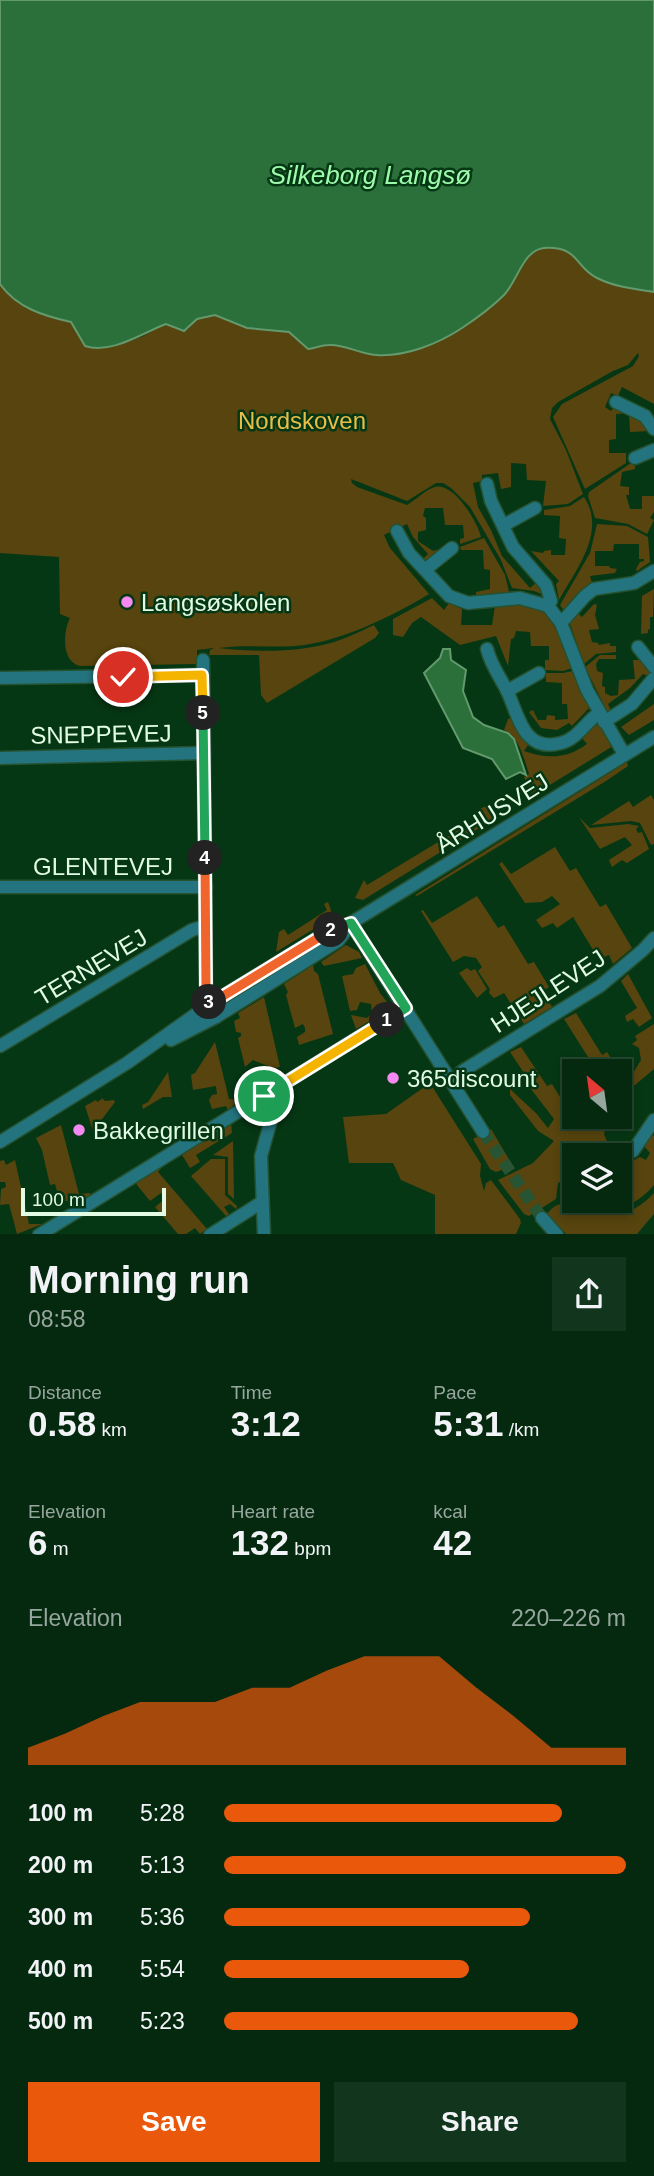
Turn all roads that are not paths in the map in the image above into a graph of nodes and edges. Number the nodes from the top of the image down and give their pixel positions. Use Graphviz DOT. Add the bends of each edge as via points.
graph roads {
  1 [pos="616,402"];
  2 [pos="654,429"];
  3 [pos="654,450"];
  4 [pos="635,458"];
  5 [pos="487,484"];
  6 [pos="535,508"];
  7 [pos="505,525"];
  8 [pos="397,531"];
  9 [pos="452,548"];
  10 [pos="426,569"];
  11 [pos="654,571"];
  12 [pos="548,607"];
  13 [pos="561,623"];
  14 [pos="638,647"];
  15 [pos="487,649"];
  16 [pos="203,660"];
  17 [pos="654,667"];
  18 [pos="539,673"];
  19 [pos="202,675"];
  20 [pos="0,678"];
  21 [pos="654,678"];
  22 [pos="507,691"];
  23 [pos="602,717"];
  24 [pos="654,737"];
  25 [pos="204,753"];
  26 [pos="624,754"];
  27 [pos="0,758"];
  28 [pos="0,887"];
  29 [pos="206,887"];
  30 [pos="351,923"];
  31 [pos="205,926"];
  32 [pos="654,938"];
  33 [pos="210,1004"];
  34 [pos="406,1008"];
  35 [pos="216,1017"];
  36 [pos="0,1046"];
  37 [pos="127,1063"];
  38 [pos="461,1072"];
  39 [pos="264,1096"];
  40 [pos="654,1120"];
  41 [pos="483,1132"];
  42 [pos="0,1142"];
  43 [pos="633,1151"];
  44 [pos="262,1202"];
  45 [pos="542,1219"];
  46 [pos="39,1234"];
  47 [pos="210,1234"];
  48 [pos="264,1234"];
  49 [pos="557,1234"];
  1 -- 2 [label="street" via="645,416"];
  3 -- 4 [label="street"];
  5 -- 7 [label="street"];
  6 -- 7 [label="street"];
  7 -- 12 [label="street" via="518,554 546,585 551,601"];
  8 -- 10 [label="street"];
  9 -- 10 [label="street"];
  10 -- 12 [label="street" via="458,600 520,598"];
  11 -- 13 [label="street" via="634,583 594,589"];
  12 -- 13 [label="street"];
  13 -- 23 [label="street"];
  14 -- 17 [label="street"];
  15 -- 22 [label="street"];
  16 -- 19 [label="street"];
  18 -- 22 [label="street"];
  19 -- 20 [label="street"];
  19 -- 25 [label="street"];
  21 -- 23 [label="street" via="632,705"];
  22 -- 23 [label="street" via="521,727 543,743 570,739"];
  23 -- 26 [label="street"];
  24 -- 26 [label="street, ÅRHUSVEJ"];
  25 -- 27 [label="street, SNEPPEVEJ"];
  25 -- 29 [label="street"];
  26 -- 30 [label="street, ÅRHUSVEJ"];
  28 -- 29 [label="street, GLENTEVEJ"];
  29 -- 31 [label="street"];
  30 -- 33 [label="street, ÅRHUSVEJ" via="331,930"];
  30 -- 34 [label="street"];
  30 -- 35 [label="street, ÅRHUSVEJ" via="338,941"];
  31 -- 33 [label="street"];
  31 -- 36 [label="street, TERNEVEJ"];
  32 -- 38 [label="street, HJEJLEVEJ" via="600,986"];
  33 -- 35 [label="street"];
  33 -- 37 [label="street, ÅRHUSVEJ"];
  34 -- 39 [label="street"];
  34 -- 41 [label="street"];
  35 -- 37 [label="street, ÅRHUSVEJ"];
  37 -- 42 [label="street, ÅRHUSVEJ"];
  39 -- 44 [label="street" via="273,1113 261,1156"];
  39 -- 46 [label="street"];
  40 -- 43 [label="street"];
  44 -- 47 [label="street"];
  44 -- 48 [label="street"];
  45 -- 49 [label="street"];
}
